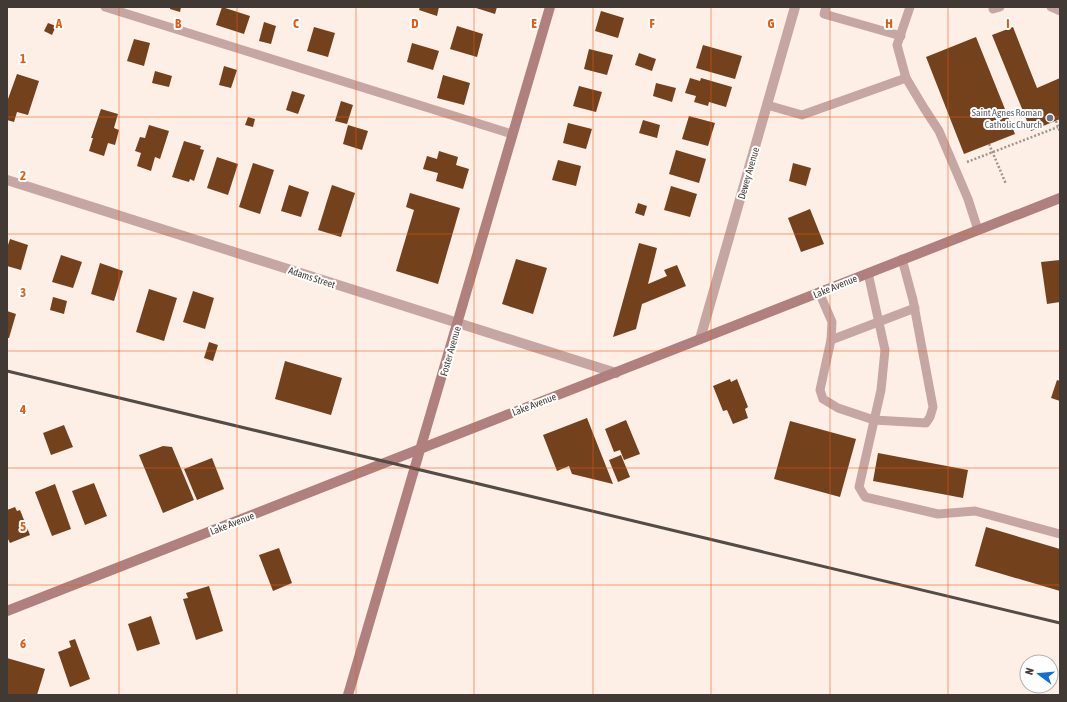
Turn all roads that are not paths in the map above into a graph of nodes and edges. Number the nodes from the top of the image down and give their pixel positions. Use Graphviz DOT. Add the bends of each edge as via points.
graph roads {
  1 [pos="105,7"];
  2 [pos="550,7"];
  3 [pos="795,7"];
  4 [pos="910,7"];
  5 [pos="1051,7"];
  6 [pos="825,10"];
  7 [pos="1060,11"];
  8 [pos="901,36"];
  9 [pos="906,78"];
  10 [pos="767,105"];
  11 [pos="512,134"];
  12 [pos="7,180"];
  13 [pos="1060,198"];
  14 [pos="978,230"];
  15 [pos="902,259"];
  16 [pos="868,273"];
  17 [pos="819,292"];
  18 [pos="915,308"];
  19 [pos="878,321"];
  20 [pos="458,323"];
  21 [pos="700,339"];
  22 [pos="831,340"];
  23 [pos="616,372"];
  24 [pos="874,420"];
  25 [pos="421,448"];
  26 [pos="1060,534"];
  27 [pos="7,611"];
  28 [pos="348,695"];
  1 -- 11 [label="lane"];
  2 -- 11 [label="street, Foster Avenue"];
  3 -- 10 [label="street, Dewey Avenue"];
  4 -- 8 [label="lane"];
  5 -- 7 [label="lane"];
  6 -- 8 [label="lane"];
  8 -- 9 [label="lane" via="897,45"];
  9 -- 10 [label="lane" via="802,115"];
  9 -- 14 [label="lane" via="939,131 968,199"];
  10 -- 21 [label="street, Dewey Avenue"];
  11 -- 20 [label="street, Foster Avenue"];
  12 -- 20 [label="street, Adams Street"];
  13 -- 14 [label="street, Lake Avenue"];
  14 -- 15 [label="street, Lake Avenue"];
  15 -- 16 [label="street, Lake Avenue"];
  15 -- 18 [label="lane"];
  16 -- 17 [label="street, Lake Avenue"];
  16 -- 19 [label="lane"];
  17 -- 21 [label="street, Lake Avenue"];
  17 -- 22 [label="lane" via="832,322"];
  18 -- 19 [label="lane"];
  18 -- 24 [label="lane" via="933,407 930,417 926,423"];
  19 -- 22 [label="lane"];
  19 -- 24 [label="lane" via="885,350 881,390"];
  20 -- 23 [label="street, Adams Street"];
  20 -- 25 [label="street, Foster Avenue"];
  21 -- 23 [label="street, Lake Avenue"];
  22 -- 24 [label="lane" via="820,390 823,399 838,408"];
  23 -- 25 [label="street, Lake Avenue"];
  24 -- 26 [label="lane" via="859,487 865,497 938,514 975,511"];
  25 -- 27 [label="street, Lake Avenue"];
  25 -- 28 [label="street, Foster Avenue"];
}
